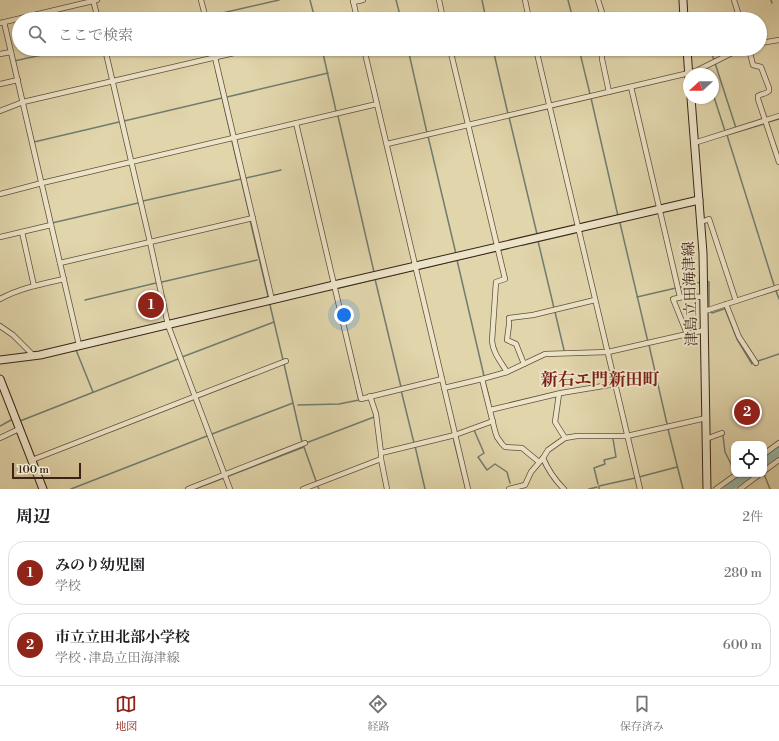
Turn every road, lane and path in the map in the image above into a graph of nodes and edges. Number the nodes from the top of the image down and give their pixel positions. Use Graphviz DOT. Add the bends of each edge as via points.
graph roads {
  1 [pos="94,0"];
  2 [pos="201,0"];
  3 [pos="364,0"];
  4 [pos="439,0"];
  5 [pos="525,0"];
  6 [pos="598,0"];
  7 [pos="683,0"];
  8 [pos="734,0"];
  9 [pos="353,1"];
  10 [pos="44,12"];
  11 [pos="97,12"];
  12 [pos="204,12"];
  13 [pos="355,12"];
  14 [pos="442,12"];
  15 [pos="528,12"];
  16 [pos="602,12"];
  17 [pos="684,12"];
  18 [pos="738,12"];
  19 [pos="12,20"];
  20 [pos="2,22"];
  21 [pos="779,40"];
  22 [pos="767,42"];
  23 [pos="11,52"];
  24 [pos="0,54"];
  25 [pos="107,56"];
  26 [pos="220,56"];
  27 [pos="366,56"];
  28 [pos="452,56"];
  29 [pos="538,56"];
  30 [pos="602,56"];
  31 [pos="688,56"];
  32 [pos="726,56"];
  33 [pos="751,56"];
  34 [pos="215,57"];
  35 [pos="688,68"];
  36 [pos="701,68"];
  37 [pos="683,77"];
  38 [pos="18,80"];
  39 [pos="112,81"];
  40 [pos="0,84"];
  41 [pos="631,87"];
  42 [pos="610,92"];
  43 [pos="23,102"];
  44 [pos="377,104"];
  45 [pos="691,104"];
  46 [pos="550,106"];
  47 [pos="0,111"];
  48 [pos="779,116"];
  49 [pos="766,121"];
  50 [pos="296,123"];
  51 [pos="468,125"];
  52 [pos="234,138"];
  53 [pos="694,143"];
  54 [pos="387,144"];
  55 [pos="131,162"];
  56 [pos="779,162"];
  57 [pos="42,183"];
  58 [pos="0,193"];
  59 [pos="699,200"];
  60 [pos="659,209"];
  61 [pos="253,218"];
  62 [pos="701,222"];
  63 [pos="51,225"];
  64 [pos="578,228"];
  65 [pos="22,232"];
  66 [pos="0,237"];
  67 [pos="150,242"];
  68 [pos="496,247"];
  69 [pos="60,263"];
  70 [pos="415,266"];
  71 [pos="64,279"];
  72 [pos="334,285"];
  73 [pos="34,286"];
  74 [pos="779,287"];
  75 [pos="680,297"];
  76 [pos="704,297"];
  77 [pos="0,299"];
  78 [pos="272,300"];
  79 [pos="595,300"];
  80 [pos="736,301"];
  81 [pos="726,304"];
  82 [pos="705,311"];
  83 [pos="168,325"];
  84 [pos="0,326"];
  85 [pos="705,330"];
  86 [pos="687,334"];
  87 [pos="79,345"];
  88 [pos="608,352"];
  89 [pos="34,356"];
  90 [pos="0,360"];
  91 [pos="286,361"];
  92 [pos="756,363"];
  93 [pos="524,364"];
  94 [pos="507,372"];
  95 [pos="442,379"];
  96 [pos="482,379"];
  97 [pos="0,380"];
  98 [pos="615,384"];
  99 [pos="444,388"];
  100 [pos="559,394"];
  101 [pos="370,396"];
  102 [pos="195,397"];
  103 [pos="490,410"];
  104 [pos="706,418"];
  105 [pos="493,421"];
  106 [pos="20,429"];
  107 [pos="722,433"];
  108 [pos="455,435"];
  109 [pos="628,436"];
  110 [pos="0,438"];
  111 [pos="565,438"];
  112 [pos="706,438"];
  113 [pos="305,443"];
  114 [pos="779,443"];
  115 [pos="767,452"];
  116 [pos="381,453"];
  117 [pos="543,458"];
  118 [pos="381,459"];
  119 [pos="32,460"];
  120 [pos="779,460"];
  121 [pos="539,462"];
  122 [pos="767,469"];
  123 [pos="225,476"];
  124 [pos="733,477"];
  125 [pos="756,477"];
  126 [pos="43,489"];
  127 [pos="188,489"];
  128 [pos="230,489"];
  129 [pos="303,489"];
  130 [pos="387,489"];
  131 [pos="468,489"];
  132 [pos="509,489"];
  133 [pos="564,489"];
  134 [pos="640,489"];
  135 [pos="707,489"];
  136 [pos="716,489"];
  137 [pos="740,489"];
  1 -- 10 [label="street"];
  1 -- 11 [label="street"];
  2 -- 12 [label="street"];
  3 -- 9 [label="street"];
  4 -- 14 [label="street"];
  5 -- 15 [label="street"];
  6 -- 16 [label="street"];
  7 -- 17 [label="street"];
  8 -- 18 [label="street"];
  9 -- 13 [label="street"];
  19 -- 20 [label="street"];
  20 -- 23 [label="street"];
  21 -- 22 [label="street"];
  23 -- 24 [label="street"];
  23 -- 38 [label="street"];
  25 -- 39 [label="street"];
  26 -- 34 [label="street"];
  27 -- 44 [label="street"];
  28 -- 51 [label="street"];
  29 -- 46 [label="street"];
  30 -- 42 [label="street"];
  31 -- 35 [label="street"];
  32 -- 36 [label="street"];
  33 -- 49 [label="street" via="753,65 761,67 769,88 768,93 758,96"];
  34 -- 39 [label="street"];
  34 -- 52 [label="street"];
  37 -- 41 [label="street"];
  38 -- 40 [label="street"];
  38 -- 43 [label="street"];
  39 -- 43 [label="street"];
  39 -- 55 [label="street"];
  41 -- 42 [label="street"];
  41 -- 60 [label="street"];
  42 -- 46 [label="street"];
  43 -- 47 [label="street"];
  43 -- 57 [label="street"];
  44 -- 50 [label="street"];
  44 -- 54 [label="street"];
  45 -- 53 [label="street, 津島立田海津線"];
  46 -- 51 [label="street"];
  46 -- 64 [label="street"];
  48 -- 49 [label="street"];
  49 -- 53 [label="street"];
  49 -- 56 [label="street"];
  50 -- 52 [label="street"];
  50 -- 72 [label="street"];
  51 -- 54 [label="street"];
  51 -- 68 [label="street"];
  52 -- 55 [label="street"];
  52 -- 61 [label="street"];
  53 -- 59 [label="street, 津島立田海津線"];
  54 -- 70 [label="street"];
  55 -- 57 [label="street"];
  55 -- 67 [label="street"];
  57 -- 58 [label="street"];
  57 -- 63 [label="street"];
  59 -- 60 [label="street"];
  59 -- 62 [label="street, 津島立田海津線"];
  60 -- 64 [label="street"];
  60 -- 75 [label="street"];
  61 -- 67 [label="street"];
  61 -- 78 [label="street"];
  62 -- 76 [label="street, 津島立田海津線"];
  62 -- 80 [label="street" via="709,219"];
  63 -- 65 [label="street"];
  63 -- 69 [label="street"];
  64 -- 68 [label="street"];
  64 -- 79 [label="street"];
  65 -- 66 [label="street"];
  65 -- 73 [label="street"];
  67 -- 69 [label="street"];
  67 -- 83 [label="street"];
  68 -- 70 [label="street"];
  68 -- 94 [label="street" via="504,279 496,282 492,341 495,352"];
  69 -- 71 [label="street"];
  70 -- 72 [label="street"];
  70 -- 95 [label="street"];
  71 -- 73 [label="street"];
  71 -- 87 [label="street"];
  72 -- 78 [label="street"];
  72 -- 101 [label="street" via="361,399"];
  73 -- 77 [label="street"];
  74 -- 80 [label="street"];
  75 -- 76 [label="street"];
  75 -- 86 [label="street" via="673,299"];
  76 -- 82 [label="street, 津島立田海津線"];
  78 -- 83 [label="street"];
  79 -- 88 [label="street"];
  79 -- 93 [label="street" via="509,318 507,340 516,344"];
  80 -- 81 [label="street"];
  81 -- 82 [label="street"];
  81 -- 92 [label="street" via="739,337"];
  82 -- 85 [label="street, 津島立田海津線"];
  83 -- 87 [label="street"];
  83 -- 102 [label="street"];
  84 -- 89 [label="street"];
  85 -- 86 [label="street"];
  85 -- 104 [label="street, 津島立田海津線"];
  86 -- 88 [label="street"];
  87 -- 89 [label="street"];
  88 -- 93 [label="street" via="549,353"];
  88 -- 98 [label="street"];
  89 -- 90 [label="street"];
  91 -- 102 [label="street"];
  93 -- 94 [label="street"];
  94 -- 96 [label="street"];
  95 -- 99 [label="street"];
  95 -- 101 [label="street"];
  96 -- 99 [label="street"];
  96 -- 103 [label="street"];
  97 -- 106 [label="street"];
  98 -- 100 [label="street"];
  98 -- 109 [label="street"];
  99 -- 108 [label="street"];
  100 -- 103 [label="street"];
  100 -- 111 [label="street" via="555,422"];
  101 -- 116 [label="street" via="376,414"];
  102 -- 119 [label="street"];
  102 -- 123 [label="street"];
  103 -- 105 [label="street"];
  104 -- 109 [label="street"];
  104 -- 112 [label="street, 津島立田海津線"];
  105 -- 108 [label="street"];
  105 -- 121 [label="street" via="497,437 505,448 522,448"];
  106 -- 110 [label="street"];
  106 -- 119 [label="street"];
  107 -- 112 [label="street"];
  108 -- 116 [label="street"];
  108 -- 131 [label="street"];
  109 -- 111 [label="street"];
  109 -- 134 [label="street"];
  111 -- 117 [label="street" via="548,450"];
  112 -- 135 [label="street, 津島立田海津線"];
  113 -- 123 [label="street"];
  114 -- 115 [label="street"];
  116 -- 118 [label="street"];
  117 -- 121 [label="street"];
  117 -- 133 [label="street" via="547,468"];
  118 -- 129 [label="street"];
  118 -- 130 [label="street"];
  119 -- 126 [label="street"];
  120 -- 122 [label="street"];
  121 -- 132 [label="street" via="525,485"];
  123 -- 127 [label="street"];
  123 -- 128 [label="street"];
  124 -- 136 [label="street"];
  125 -- 137 [label="street"];
}
